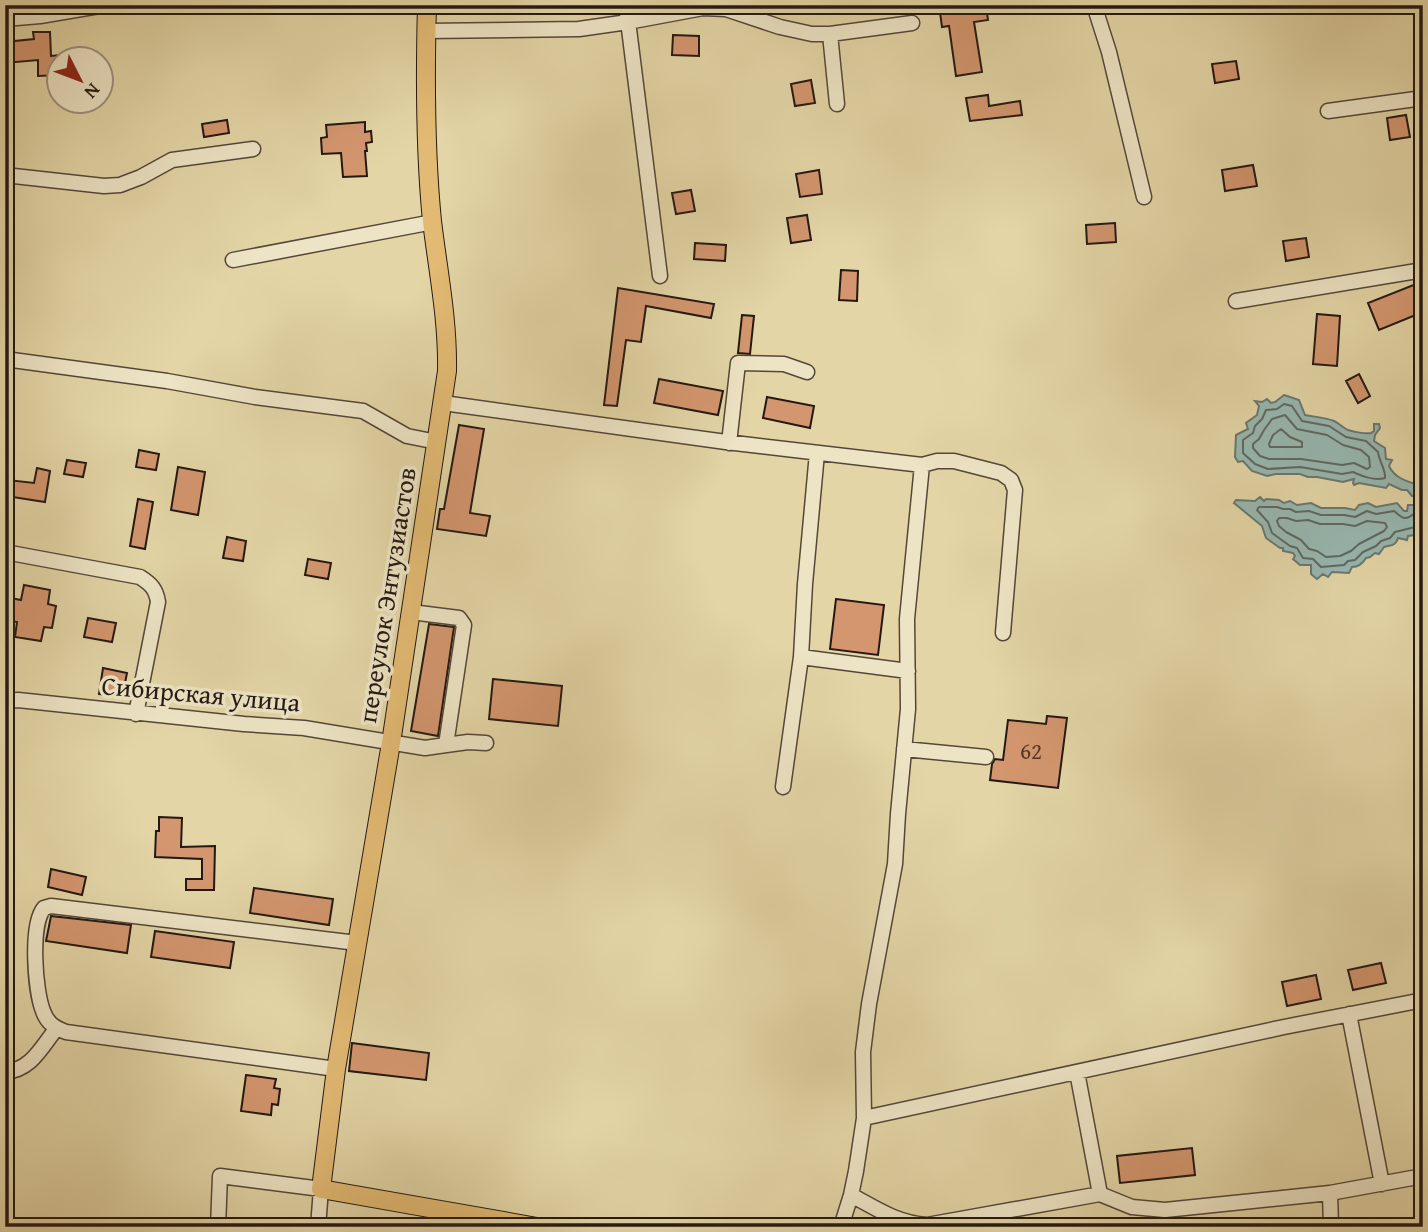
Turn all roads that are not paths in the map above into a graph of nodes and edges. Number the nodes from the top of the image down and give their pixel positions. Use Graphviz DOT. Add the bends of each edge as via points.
graph roads {
  1 [pos="105,5"];
  2 [pos="427,5"];
  3 [pos="626,5"];
  4 [pos="1094,5"];
  5 [pos="5,19"];
  6 [pos="628,22"];
  7 [pos="912,23"];
  8 [pos="426,31"];
  9 [pos="830,34"];
  10 [pos="1423,98"];
  11 [pos="837,104"];
  12 [pos="1328,111"];
  13 [pos="253,149"];
  14 [pos="5,175"];
  15 [pos="1144,197"];
  16 [pos="433,222"];
  17 [pos="233,260"];
  18 [pos="1423,270"];
  19 [pos="660,276"];
  20 [pos="1236,301"];
  21 [pos="5,359"];
  22 [pos="807,372"];
  23 [pos="443,403"];
  24 [pos="437,442"];
  25 [pos="729,443"];
  26 [pos="817,453"];
  27 [pos="922,464"];
  28 [pos="5,552"];
  29 [pos="411,612"];
  30 [pos="1003,633"];
  31 [pos="801,657"];
  32 [pos="908,671"];
  33 [pos="5,701"];
  34 [pos="136,714"];
  35 [pos="391,743"];
  36 [pos="486,743"];
  37 [pos="446,744"];
  38 [pos="904,749"];
  39 [pos="986,757"];
  40 [pos="783,787"];
  41 [pos="357,943"];
  42 [pos="1423,999"];
  43 [pos="1349,1014"];
  44 [pos="56,1029"];
  45 [pos="336,1069"];
  46 [pos="5,1072"];
  47 [pos="1077,1072"];
  48 [pos="864,1118"];
  49 [pos="1423,1176"];
  50 [pos="1382,1184"];
  51 [pos="321,1189"];
  52 [pos="1330,1193"];
  53 [pos="1100,1194"];
  54 [pos="851,1195"];
  55 [pos="432,1208"];
  56 [pos="218,1227"];
  57 [pos="318,1227"];
  58 [pos="441,1227"];
  59 [pos="537,1227"];
  60 [pos="841,1227"];
  61 [pos="1331,1227"];
  1 -- 5 [label="street"];
  2 -- 8 [label="main road, переулок Энтузиастов"];
  3 -- 6 [label="street"];
  4 -- 15 [label="street"];
  6 -- 8 [label="street" via="579,29"];
  6 -- 9 [label="street" via="703,8 726,9 780,27"];
  6 -- 19 [label="street"];
  7 -- 9 [label="street"];
  8 -- 16 [label="main road, переулок Энтузиастов"];
  9 -- 11 [label="street"];
  10 -- 12 [label="street"];
  13 -- 14 [label="street" via="172,160 120,185"];
  16 -- 17 [label="street"];
  16 -- 23 [label="main road, переулок Энтузиастов" via="447,341"];
  18 -- 20 [label="street"];
  21 -- 24 [label="street" via="363,411 407,436"];
  22 -- 25 [label="street" via="784,363 738,363"];
  23 -- 24 [label="main road, переулок Энтузиастов"];
  23 -- 25 [label="street"];
  24 -- 29 [label="main road, переулок Энтузиастов"];
  25 -- 26 [label="street"];
  26 -- 27 [label="street"];
  26 -- 31 [label="street"];
  27 -- 30 [label="street" via="954,461 1011,480 1015,491"];
  27 -- 32 [label="street" via="907,619"];
  28 -- 34 [label="street" via="149,582 158,602"];
  29 -- 35 [label="main road, переулок Энтузиастов"];
  29 -- 37 [label="street" via="459,618 464,625"];
  31 -- 32 [label="street"];
  31 -- 40 [label="street"];
  32 -- 38 [label="street"];
  33 -- 34 [label="street, Сибирская улица"];
  34 -- 35 [label="street, Сибирская улица" via="304,728"];
  35 -- 37 [label="street, Сибирская улица" via="425,748"];
  35 -- 41 [label="main road, переулок Энтузиастов"];
  36 -- 37 [label="street, Сибирская улица"];
  38 -- 39 [label="street"];
  38 -- 48 [label="street" via="895,864 863,1052"];
  41 -- 44 [label="street" via="47,906 39,916 35,960 43,1012"];
  41 -- 45 [label="main road, переулок Энтузиастов"];
  42 -- 43 [label="street"];
  43 -- 47 [label="street"];
  43 -- 50 [label="street"];
  44 -- 45 [label="street"];
  44 -- 46 [label="street" via="25,1066"];
  45 -- 51 [label="main road, переулок Энтузиастов"];
  47 -- 48 [label="street"];
  47 -- 53 [label="street"];
  48 -- 54 [label="street"];
  49 -- 50 [label="street"];
  50 -- 52 [label="street"];
  51 -- 55 [label="main road"];
  51 -- 56 [label="street" via="220,1176"];
  51 -- 57 [label="street, переулок Энтузиастов"];
  52 -- 53 [label="street" via="1164,1210 1132,1207"];
  52 -- 61 [label="street"];
  53 -- 54 [label="street" via="927,1225 892,1218"];
  54 -- 60 [label="street"];
  55 -- 58 [label="street"];
  55 -- 59 [label="main road"];
}
